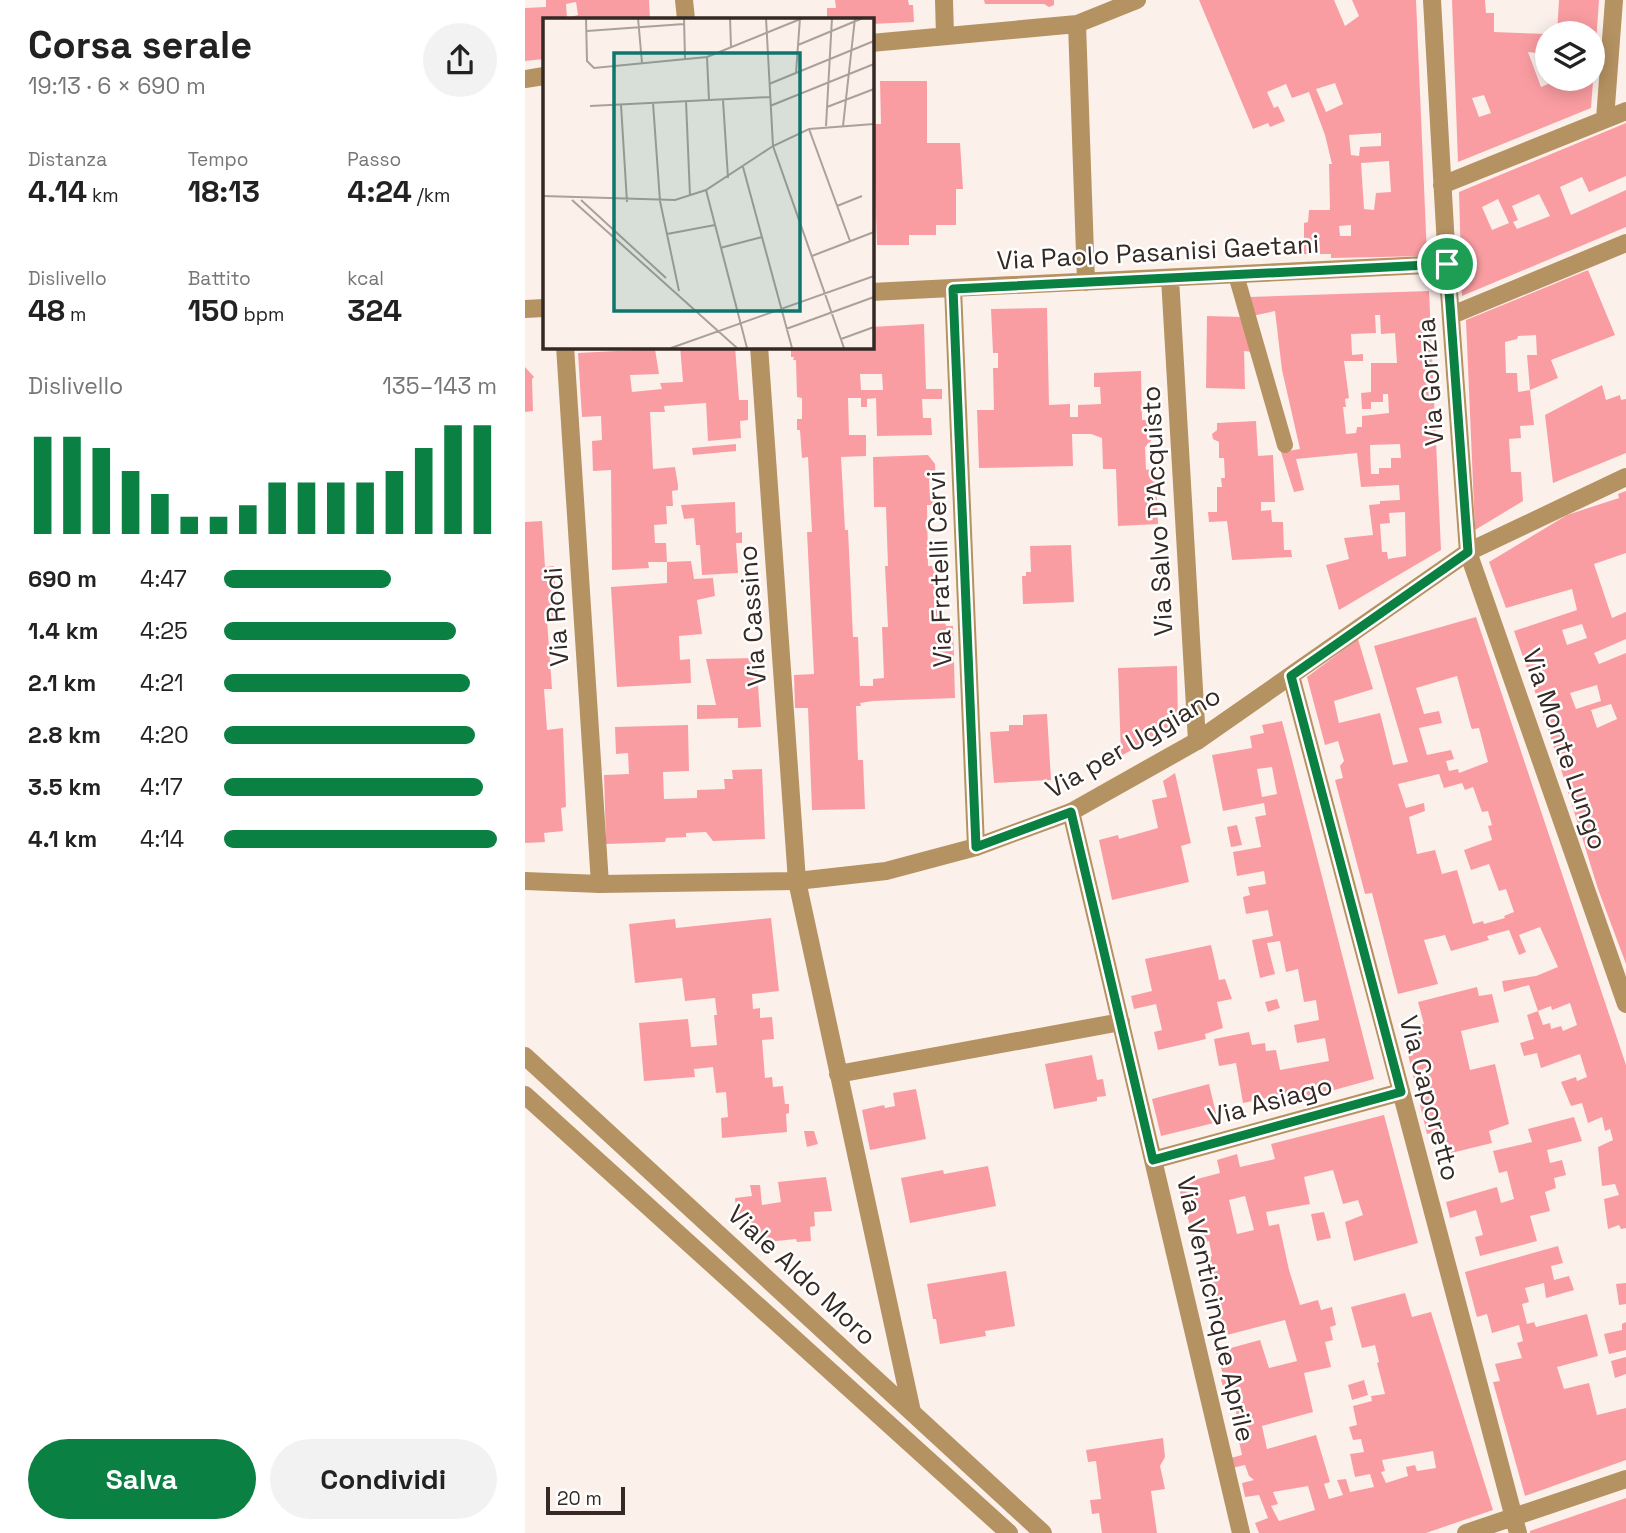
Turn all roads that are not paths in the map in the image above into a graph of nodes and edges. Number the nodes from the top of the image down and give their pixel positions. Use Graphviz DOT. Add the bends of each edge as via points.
graph roads {
  1 [pos="684,0"];
  2 [pos="944,0"];
  3 [pos="1137,0"];
  4 [pos="1432,0"];
  5 [pos="1614,0"];
  6 [pos="686,18"];
  7 [pos="1077,24"];
  8 [pos="945,36"];
  9 [pos="873,43"];
  10 [pos="543,76"];
  11 [pos="525,79"];
  12 [pos="1626,111"];
  13 [pos="1605,119"];
  14 [pos="1442,185"];
  15 [pos="1626,243"];
  16 [pos="1447,264"];
  17 [pos="1236,275"];
  18 [pos="1170,278"];
  19 [pos="1086,282"];
  20 [pos="953,289"];
  21 [pos="873,292"];
  22 [pos="543,308"];
  23 [pos="525,309"];
  24 [pos="1452,315"];
  25 [pos="565,348"];
  26 [pos="759,348"];
  27 [pos="1285,445"];
  28 [pos="1626,477"];
  29 [pos="1468,552"];
  30 [pos="1291,676"];
  31 [pos="1198,741"];
  32 [pos="1071,812"];
  33 [pos="976,847"];
  34 [pos="525,881"];
  35 [pos="797,881"];
  36 [pos="600,884"];
  37 [pos="1626,1004"];
  38 [pos="1121,1022"];
  39 [pos="525,1056"];
  40 [pos="838,1074"];
  41 [pos="1401,1092"];
  42 [pos="525,1095"];
  43 [pos="1153,1160"];
  44 [pos="912,1412"];
  45 [pos="1626,1479"];
  46 [pos="1516,1524"];
  47 [pos="1009,1533"];
  48 [pos="1043,1533"];
  49 [pos="1241,1533"];
  50 [pos="1466,1533"];
  1 -- 6 [label="street"];
  2 -- 8 [label="street"];
  3 -- 7 [label="street"];
  4 -- 14 [label="street, Via Gorizia"];
  5 -- 13 [label="street"];
  7 -- 8 [label="street"];
  7 -- 19 [label="street"];
  8 -- 9 [label="street"];
  10 -- 11 [label="street"];
  12 -- 13 [label="street"];
  13 -- 14 [label="street"];
  14 -- 16 [label="street, Via Gorizia"];
  15 -- 24 [label="street"];
  16 -- 17 [label="street, Via Paolo Pasanisi Gaetani"];
  16 -- 24 [label="street, Via Gorizia"];
  17 -- 18 [label="street, Via Paolo Pasanisi Gaetani"];
  17 -- 27 [label="lane"];
  18 -- 19 [label="street, Via Paolo Pasanisi Gaetani"];
  18 -- 31 [label="street, Via Salvo D'Acquisto"];
  19 -- 20 [label="street, Via Paolo Pasanisi Gaetani"];
  20 -- 21 [label="street, Via Paolo Pasanisi Gaetani"];
  20 -- 33 [label="street, Via Fratelli Cervi"];
  22 -- 23 [label="street"];
  24 -- 29 [label="street, Via Gorizia"];
  25 -- 36 [label="street, Via Rodi"];
  26 -- 35 [label="street, Via Cassino"];
  28 -- 29 [label="street, Via per Uggiano"];
  29 -- 30 [label="street, Via per Uggiano"];
  29 -- 37 [label="street, Via Monte Lungo"];
  30 -- 31 [label="street, Via per Uggiano"];
  30 -- 41 [label="street, Via Caporetto"];
  31 -- 32 [label="street, Via per Uggiano"];
  32 -- 33 [label="street, Via per Uggiano"];
  32 -- 38 [label="street, Via Venticinque Aprile"];
  33 -- 35 [label="street, Via per Uggiano" via="886,871"];
  34 -- 36 [label="street, Via per Uggiano"];
  35 -- 36 [label="street, Via per Uggiano"];
  35 -- 40 [label="street, Via Cassino"];
  38 -- 40 [label="street"];
  38 -- 43 [label="street, Via Venticinque Aprile"];
  39 -- 44 [label="street, Viale Aldo Moro"];
  40 -- 44 [label="street, Via Cassino"];
  41 -- 43 [label="street, Via Asiago"];
  41 -- 46 [label="street, Via Caporetto"];
  42 -- 47 [label="street, Viale Aldo Moro"];
  43 -- 49 [label="street, Via Venticinque Aprile"];
  44 -- 48 [label="street, Viale Aldo Moro"];
  45 -- 46 [label="street"];
  46 -- 50 [label="street"];
}
